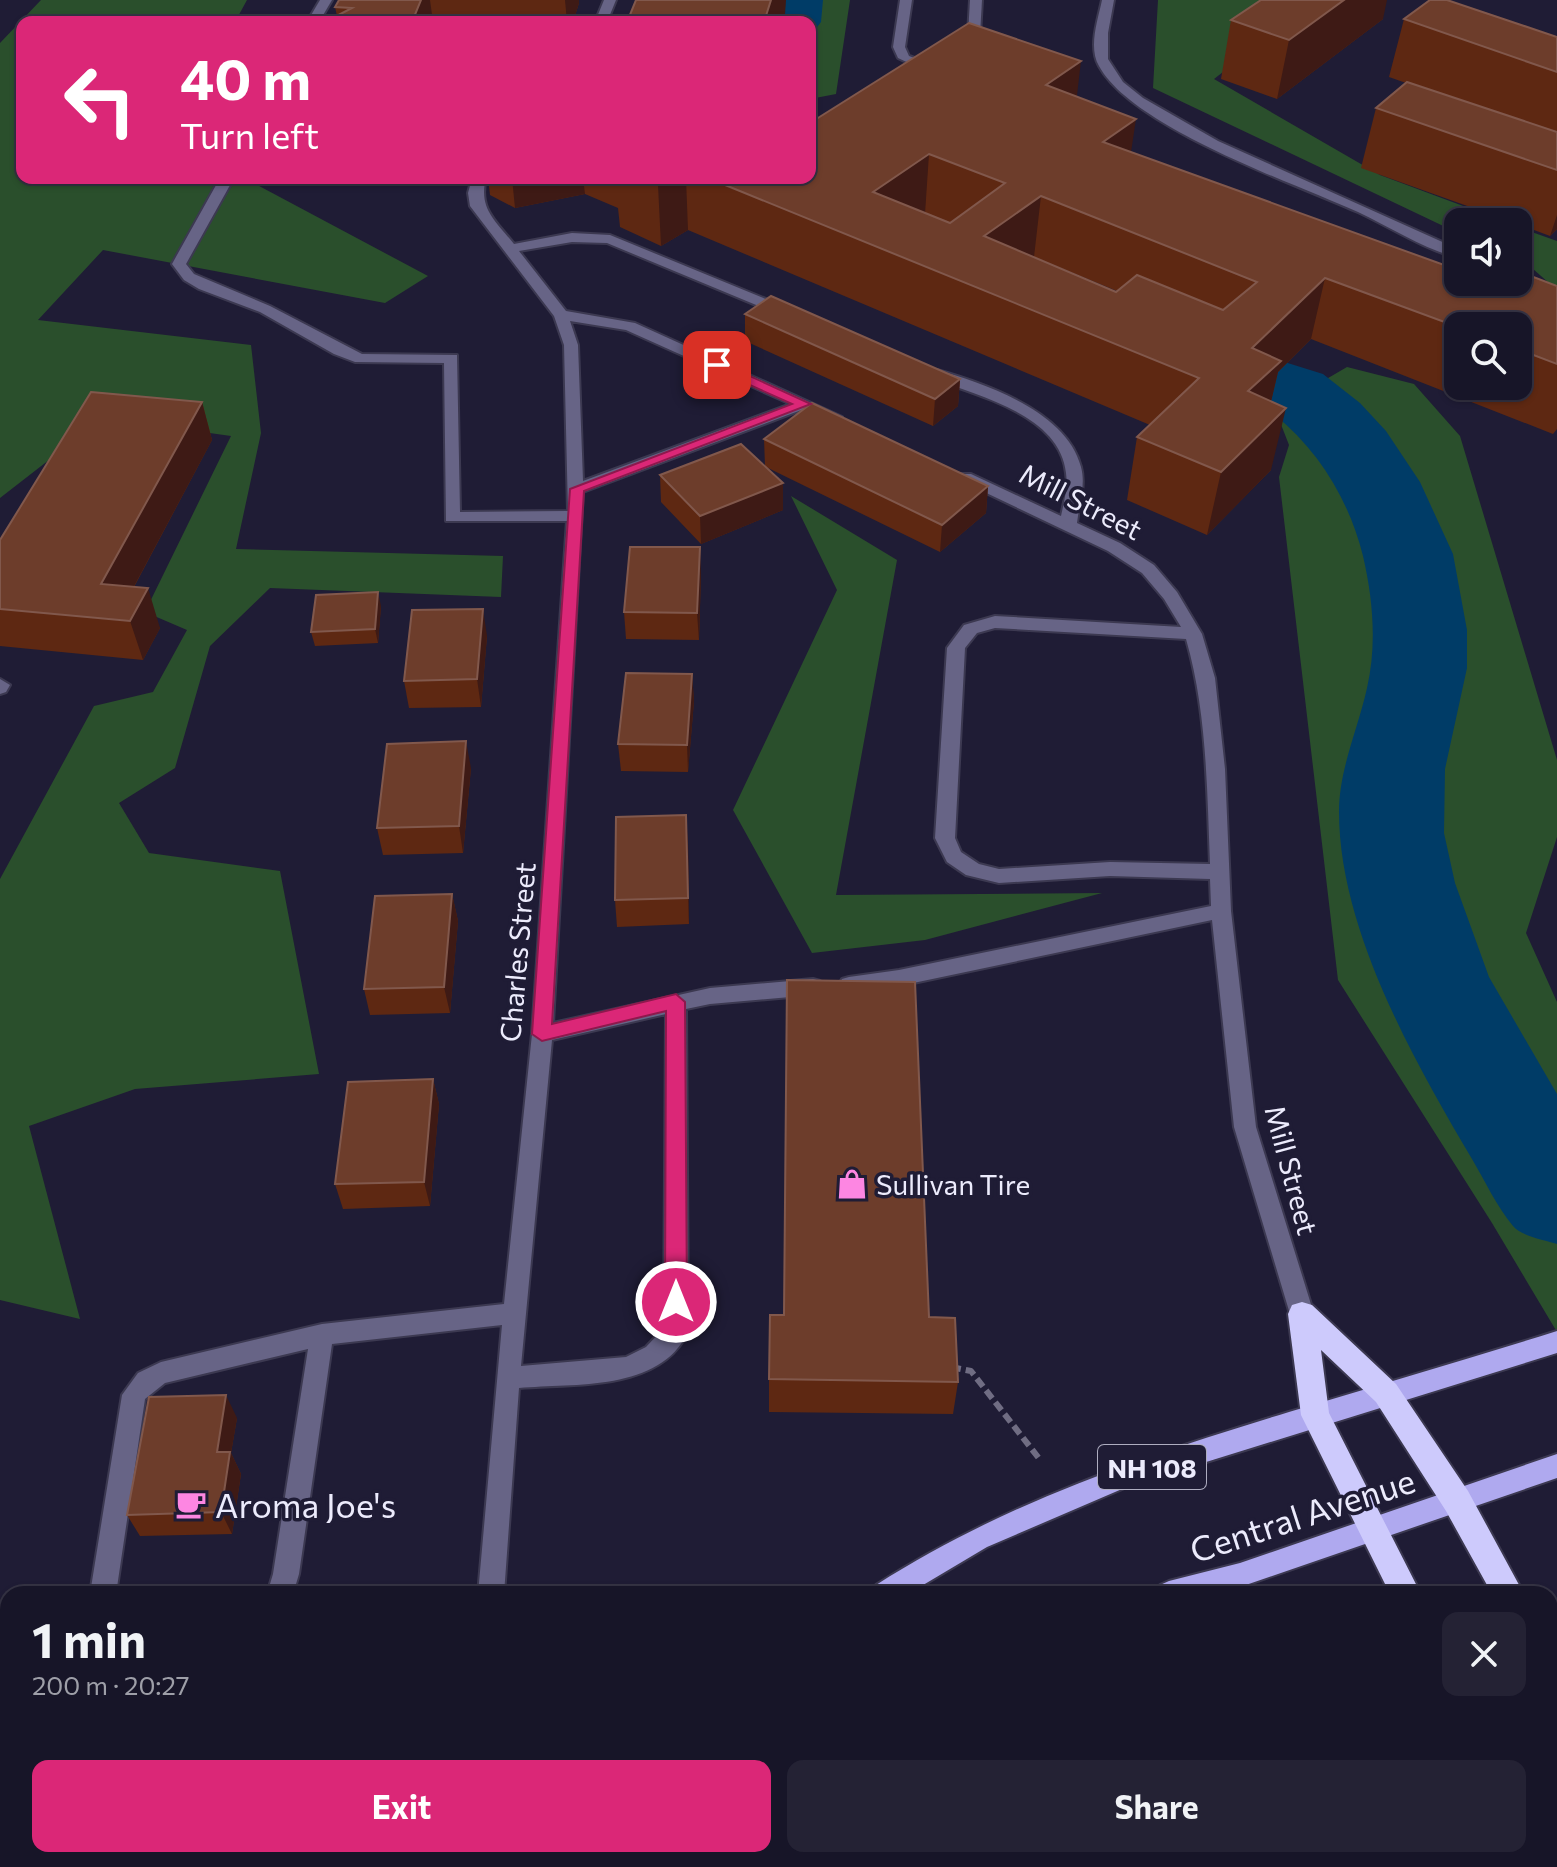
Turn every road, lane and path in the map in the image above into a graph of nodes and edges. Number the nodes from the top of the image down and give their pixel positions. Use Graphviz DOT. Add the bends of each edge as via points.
graph roads {
  1 [pos="906,0"];
  2 [pos="976,0"];
  3 [pos="1108,0"];
  4 [pos="965,63"];
  5 [pos="951,68"];
  6 [pos="224,184"];
  7 [pos="477,184"];
  8 [pos="1444,248"];
  9 [pos="510,249"];
  10 [pos="561,315"];
  11 [pos="805,320"];
  12 [pos="921,369"];
  13 [pos="804,404"];
  14 [pos="846,423"];
  15 [pos="943,468"];
  16 [pos="577,489"];
  17 [pos="576,516"];
  18 [pos="1068,525"];
  19 [pos="1193,634"];
  20 [pos="1219,872"];
  21 [pos="1221,911"];
  22 [pos="676,1002"];
  23 [pos="542,1034"];
  24 [pos="513,1313"];
  25 [pos="1302,1314"];
  26 [pos="322,1335"];
  27 [pos="1557,1342"];
  28 [pos="951,1367"];
  29 [pos="508,1378"];
  30 [pos="1386,1393"];
  31 [pos="1315,1415"];
  32 [pos="1041,1461"];
  33 [pos="1557,1466"];
  34 [pos="1457,1501"];
  35 [pos="1373,1530"];
  36 [pos="104,1586"];
  37 [pos="282,1586"];
  38 [pos="492,1586"];
  39 [pos="897,1586"];
  40 [pos="1199,1586"];
  41 [pos="1402,1586"];
  42 [pos="1505,1586"];
  1 -- 5 [label="street" via="899,47 904,58 929,69"];
  2 -- 4 [label="street" via="976,40"];
  3 -- 8 [label="street" via="1100,47 1104,63 1138,100 1209,140"];
  6 -- 17 [label="street" via="179,264 189,277 265,309 360,359 452,358 452,517"];
  7 -- 9 [label="street" via="477,206"];
  9 -- 10 [label="street"];
  9 -- 11 [label="street" via="564,238 610,239"];
  10 -- 13 [label="street" via="630,326"];
  10 -- 16 [label="street, Charles Street" via="571,345"];
  12 -- 18 [label="street" via="1053,429 1068,446 1075,473"];
  13 -- 14 [label="street"];
  13 -- 16 [label="street"];
  15 -- 18 [label="street, Mill Street"];
  16 -- 17 [label="street, Charles Street"];
  17 -- 23 [label="street, Charles Street"];
  18 -- 19 [label="street, Mill Street" via="1148,569"];
  19 -- 20 [label="street, Mill Street" via="1206,678 1216,769"];
  19 -- 20 [label="street" via="995,622 973,626 956,648 945,838 954,857 973,870 999,876 1110,869"];
  20 -- 21 [label="street, Mill Street"];
  21 -- 22 [label="street" via="899,978"];
  21 -- 25 [label="street, Mill Street" via="1245,1127"];
  22 -- 23 [label="street"];
  22 -- 29 [label="street" via="676,1332 654,1355 628,1368"];
  23 -- 24 [label="street, Charles Street"];
  24 -- 26 [label="street"];
  24 -- 29 [label="street, Charles Street"];
  25 -- 30 [label="highway"];
  25 -- 31 [label="highway"];
  26 -- 36 [label="street" via="146,1381 134,1395"];
  26 -- 37 [label="street"];
  27 -- 30 [label="main road, NH 108"];
  28 -- 32 [label="path" via="971,1371"];
  29 -- 38 [label="street, Charles Street"];
  30 -- 31 [label="main road, NH 108"];
  30 -- 34 [label="highway"];
  31 -- 35 [label="highway"];
  31 -- 39 [label="main road, NH 108" via="1068,1495 927,1565"];
  33 -- 34 [label="main road, Central Avenue"];
  34 -- 35 [label="main road, Central Avenue"];
  34 -- 42 [label="highway"];
  35 -- 40 [label="main road, Central Avenue"];
  35 -- 41 [label="highway"];
}
